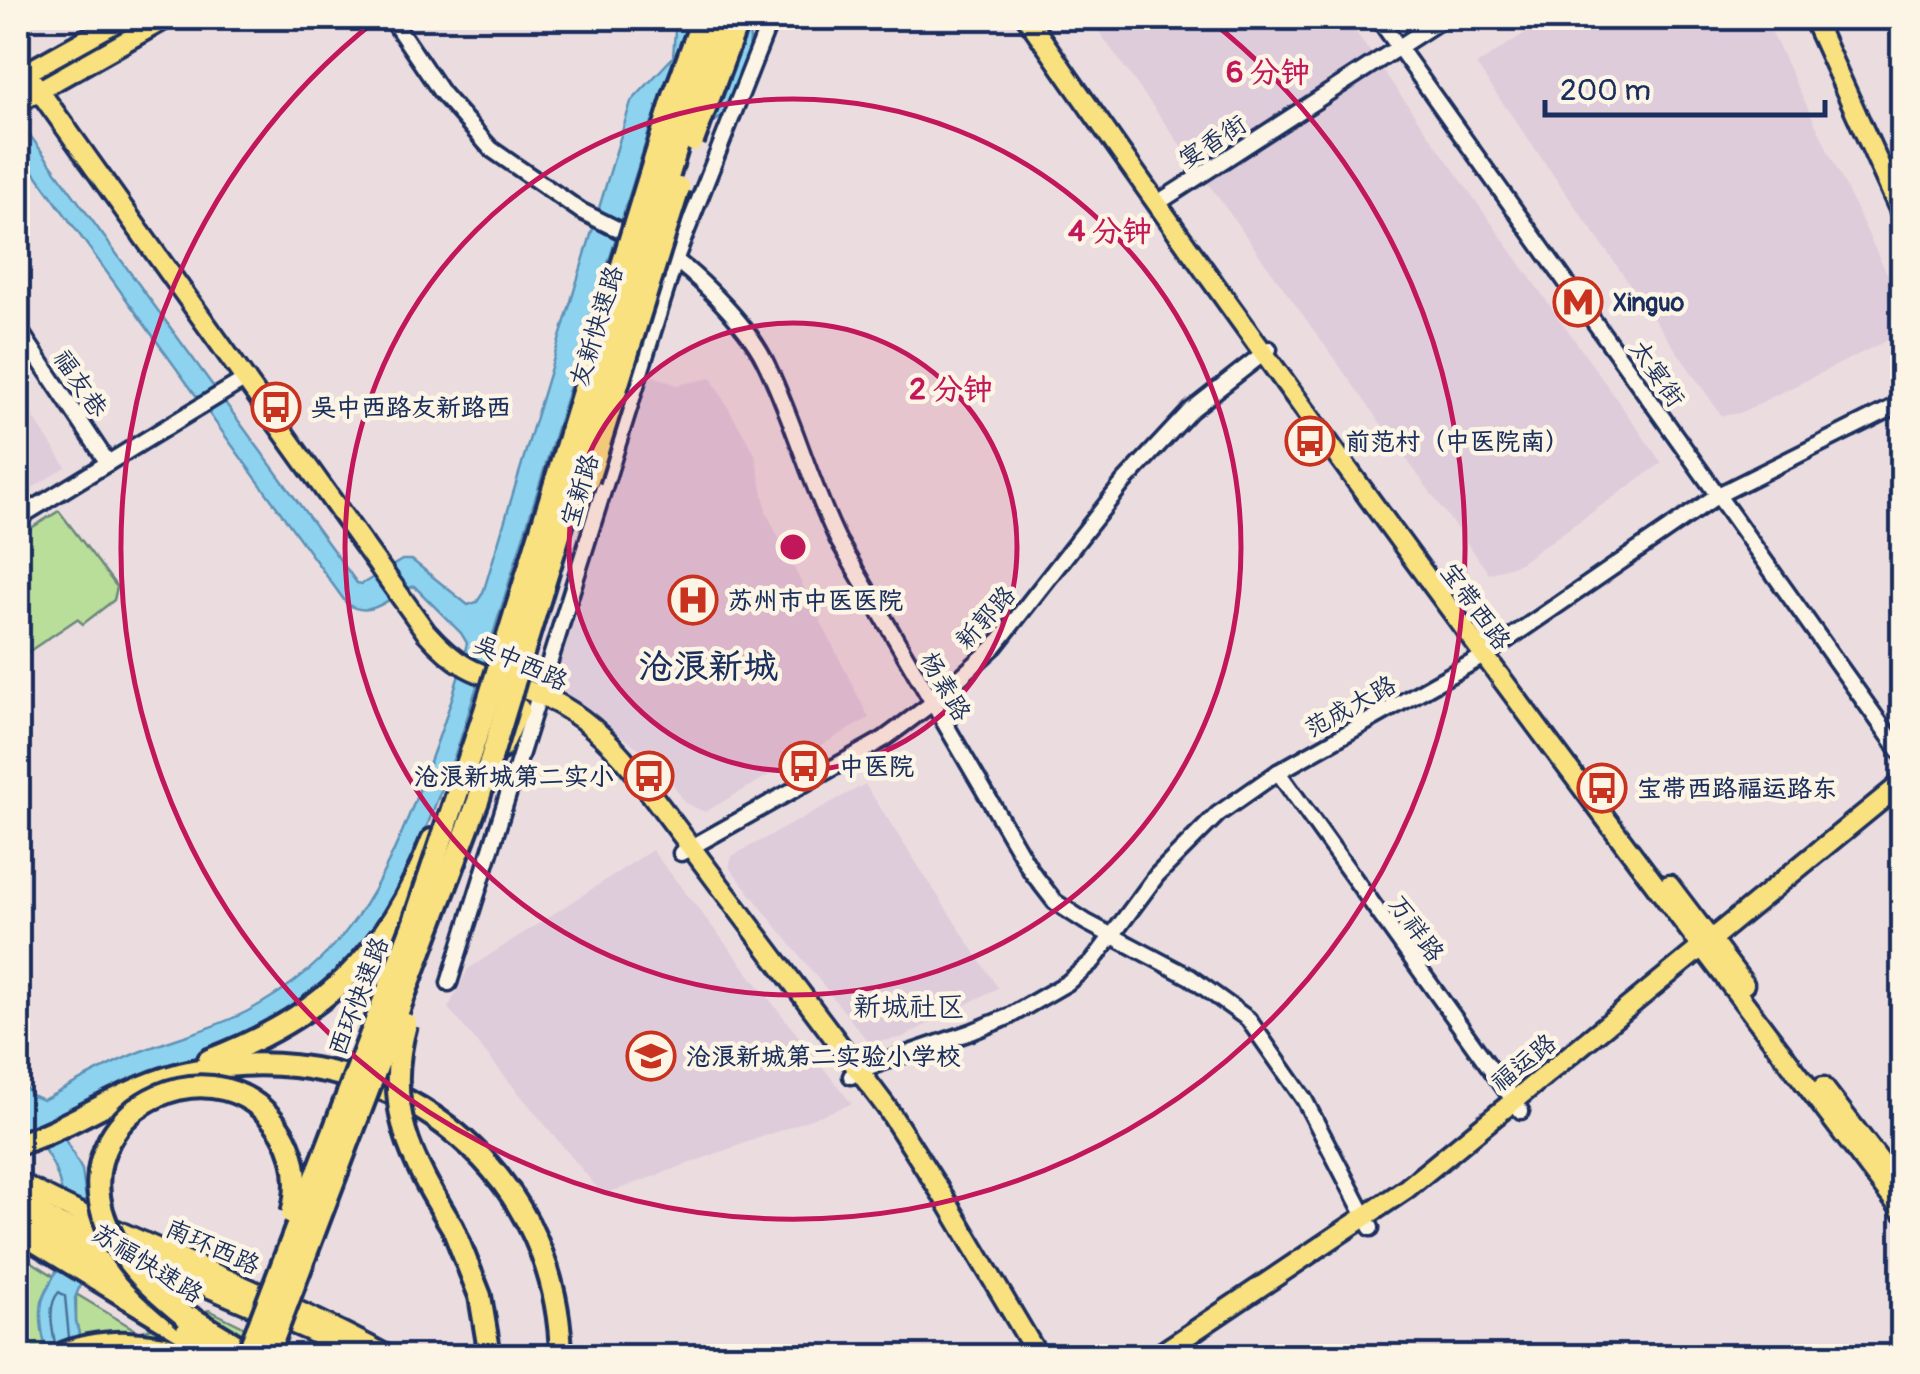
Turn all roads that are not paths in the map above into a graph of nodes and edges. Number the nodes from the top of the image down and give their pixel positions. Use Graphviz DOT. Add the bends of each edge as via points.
graph roads {
  1 [pos="124,18"];
  2 [pos="166,18"];
  3 [pos="391,18"];
  4 [pos="703,18"];
  5 [pos="724,18"];
  6 [pos="739,18"];
  7 [pos="771,18"];
  8 [pos="1026,18"];
  9 [pos="1039,18"];
  10 [pos="1378,18"];
  11 [pos="1444,18"];
  12 [pos="1813,18"];
  13 [pos="1824,18"];
  14 [pos="1399,48"];
  15 [pos="20,72"];
  16 [pos="28,96"];
  17 [pos="1902,190"];
  18 [pos="1160,201"];
  19 [pos="1902,215"];
  20 [pos="676,258"];
  21 [pos="18,328"];
  22 [pos="1266,351"];
  23 [pos="236,385"];
  24 [pos="1902,403"];
  25 [pos="108,463"];
  26 [pos="1718,495"];
  27 [pos="18,518"];
  28 [pos="513,650"];
  29 [pos="1487,654"];
  30 [pos="485,693"];
  31 [pos="531,703"];
  32 [pos="931,704"];
  33 [pos="1902,754"];
  34 [pos="1278,772"];
  35 [pos="1902,783"];
  36 [pos="1902,797"];
  37 [pos="478,800"];
  38 [pos="685,850"];
  39 [pos="431,928"];
  40 [pos="1113,935"];
  41 [pos="1709,948"];
  42 [pos="449,983"];
  43 [pos="418,988"];
  44 [pos="1789,1052"];
  45 [pos="856,1073"];
  46 [pos="160,1078"];
  47 [pos="1517,1106"];
  48 [pos="18,1144"];
  49 [pos="18,1182"];
  50 [pos="1902,1190"];
  51 [pos="18,1200"];
  52 [pos="1902,1211"];
  53 [pos="18,1212"];
  54 [pos="1368,1224"];
  55 [pos="98,1228"];
  56 [pos="18,1231"];
  57 [pos="460,1242"];
  58 [pos="186,1317"];
  59 [pos="256,1333"];
  60 [pos="58,1356"];
  61 [pos="198,1356"];
  62 [pos="223,1356"];
  63 [pos="250,1356"];
  64 [pos="267,1356"];
  65 [pos="358,1356"];
  66 [pos="387,1356"];
  67 [pos="490,1356"];
  68 [pos="504,1356"];
  69 [pos="561,1356"];
  70 [pos="1026,1356"];
  71 [pos="1038,1356"];
  72 [pos="1157,1356"];
  73 [pos="1177,1356"];
  1 -- 15 [label="main road"];
  2 -- 16 [label="main road"];
  3 -- 20 [label="street, 杨素路" via="491,150 581,211"];
  4 -- 28 [label="highway, 友新快速路, bridge" via="674,96"];
  5 -- 28 [label="highway, 友新快速路, bridge"];
  6 -- 31 [label="highway, bridge" via="693,142"];
  7 -- 20 [label="street, 宝新路"];
  8 -- 18 [label="main road, 宝带西路"];
  9 -- 18 [label="main road, 宝带西路"];
  10 -- 14 [label="street, 太宴街"];
  11 -- 14 [label="street, 宴香街"];
  12 -- 19 [label="main road"];
  13 -- 17 [label="main road"];
  14 -- 18 [label="street, 宴香街"];
  14 -- 26 [label="street, 太宴街"];
  15 -- 16 [label="main road, 吴中西路"];
  16 -- 23 [label="main road, 吴中西路"];
  18 -- 22 [label="main road, 宝带西路"];
  20 -- 31 [label="street, 宝新路"];
  20 -- 32 [label="street, 杨素路" via="762,355 826,516"];
  21 -- 25 [label="street, 福友巷"];
  22 -- 29 [label="main road, 宝带西路"];
  22 -- 32 [label="street, 新郭路" via="1190,411 1123,482 995,646"];
  23 -- 25 [label="street"];
  23 -- 30 [label="main road, 吴中西路" via="398,603"];
  24 -- 26 [label="street, 范成大路"];
  25 -- 27 [label="street"];
  26 -- 29 [label="street, 范成大路"];
  26 -- 33 [label="street, 太宴街"];
  28 -- 30 [label="highway, 西环快速路, bridge"];
  28 -- 37 [label="highway, 西环快速路, bridge"];
  29 -- 34 [label="street, 范成大路"];
  29 -- 41 [label="main road, 宝带西路"];
  30 -- 31 [label="main road, 吴中西路"];
  30 -- 46 [label="highway, bridge" via="406,900 364,961 290,1023"];
  30 -- 59 [label="highway, 西环快速路, bridge" via="414,922"];
  31 -- 37 [label="highway, bridge"];
  31 -- 38 [label="main road, 吴中西路" via="570,711 608,741"];
  31 -- 42 [label="street, 宝新路"];
  31 -- 43 [label="highway"];
  32 -- 38 [label="street, 新郭路" via="884,740"];
  32 -- 40 [label="street, 杨素路" via="1055,902"];
  34 -- 40 [label="street, 范成大路" via="1218,814 1157,874"];
  34 -- 47 [label="street, 万祥路"];
  35 -- 41 [label="main road, 福运路"];
  36 -- 41 [label="main road, 福运路"];
  37 -- 39 [label="highway, 西环快速路, bridge"];
  38 -- 45 [label="main road, 吴中西路"];
  39 -- 43 [label="highway, bridge"];
  39 -- 64 [label="highway, 西环快速路, bridge"];
  40 -- 45 [label="street, 范成大路" via="1068,983 1008,1016"];
  40 -- 54 [label="street, 杨素路" via="1190,976 1248,1019 1304,1099"];
  41 -- 44 [label="main road, 宝带西路"];
  41 -- 47 [label="main road, 福运路"];
  43 -- 57 [label="highway, bridge" via="398,1063 400,1118 415,1162"];
  44 -- 50 [label="main road, 宝带西路"];
  44 -- 52 [label="main road, 宝带西路"];
  45 -- 70 [label="main road, 吴中西路"];
  45 -- 71 [label="main road, 吴中西路" via="937,1186"];
  46 -- 48 [label="highway"];
  46 -- 69 [label="highway, bridge" via="238,1064 306,1065 366,1082 436,1119 490,1168 530,1226 554,1295"];
  47 -- 54 [label="main road, 福运路"];
  49 -- 55 [label="main road, 南环西路"];
  51 -- 55 [label="main road, 南环西路" via="56,1222"];
  53 -- 58 [label="highway, 苏福快速路, bridge"];
  54 -- 72 [label="main road, 福运路"];
  54 -- 73 [label="main road, 福运路"];
  55 -- 58 [label="highway, bridge"];
  55 -- 59 [label="highway, bridge" via="102,1162 136,1108 169,1090 197,1086 255,1104 286,1140 296,1189"];
  55 -- 65 [label="main road, 南环西路"];
  55 -- 66 [label="main road, 南环西路" via="322,1321"];
  56 -- 62 [label="highway, 苏福快速路"];
  57 -- 67 [label="highway" via="480,1296"];
  57 -- 68 [label="highway"];
  58 -- 63 [label="highway, 苏福快速路"];
  59 -- 63 [label="highway, 西环快速路, bridge"];
  60 -- 61 [label="highway" via="111,1343"];
}
